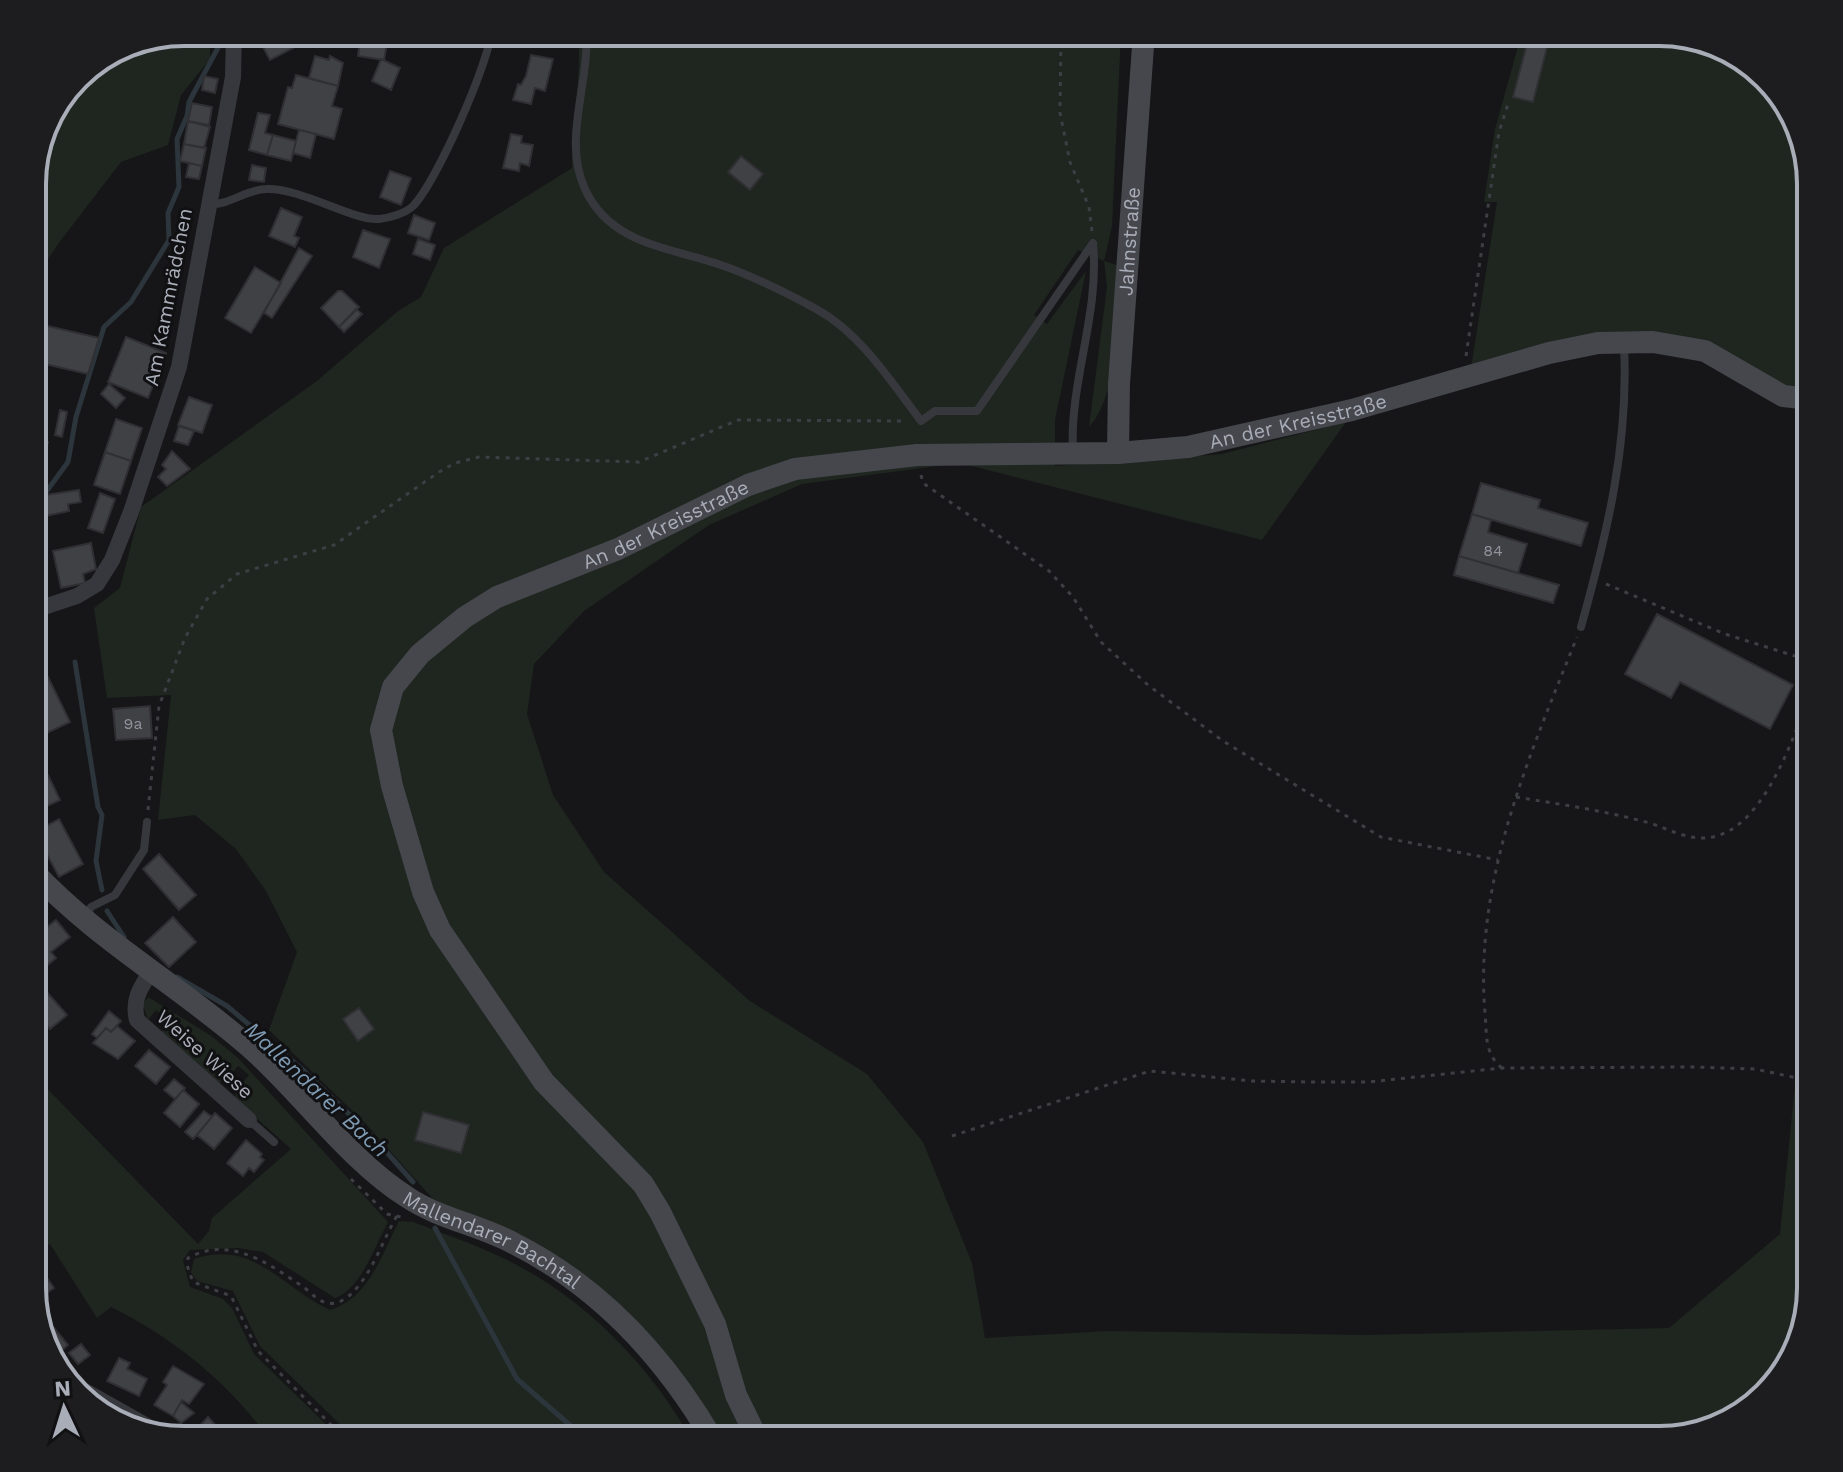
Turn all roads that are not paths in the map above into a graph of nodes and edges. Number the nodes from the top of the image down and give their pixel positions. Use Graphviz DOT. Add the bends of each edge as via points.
graph roads {
  1 [pos="234,46"];
  2 [pos="486,46"];
  3 [pos="587,46"];
  4 [pos="1143,46"];
  5 [pos="207,204"];
  6 [pos="1624,341"];
  7 [pos="1797,398"];
  8 [pos="1073,453"];
  9 [pos="1118,453"];
  10 [pos="46,606"];
  11 [pos="1581,627"];
  12 [pos="147,822"];
  13 [pos="46,884"];
  14 [pos="83,920"];
  15 [pos="150,973"];
  16 [pos="249,1120"];
  17 [pos="274,1142"];
  18 [pos="705,1426"];
  19 [pos="751,1426"];
  1 -- 5 [label="street, Am Kammrädchen" via="233,77"];
  2 -- 5 [label="lane" via="435,172 412,207 377,219 267,188"];
  3 -- 8 [label="lane" via="576,130 578,166 585,190 612,224 632,240 720,265 820,311 869,354 921,421 935,411 977,411 1093,243 1096,272 1071,425"];
  4 -- 9 [label="street, Jahnstraße"];
  5 -- 10 [label="street, Am Kammrädchen" via="179,367 112,560 97,584"];
  6 -- 7 [label="street, An der Kreisstraße" via="1705,351 1767,389"];
  6 -- 9 [label="street, An der Kreisstraße" via="1549,353 1226,440"];
  6 -- 11 [label="lane" via="1620,467"];
  8 -- 9 [label="street, An der Kreisstraße"];
  8 -- 19 [label="street, An der Kreisstraße" via="917,455 795,469 748,485 618,549 497,597 465,617 420,654 393,687 383,714 392,786 413,864 440,930 544,1082 643,1184 715,1324"];
  12 -- 14 [label="lane" via="144,850 115,895 91,907"];
  13 -- 14 [label="street, Mallendarer Bachtal"];
  14 -- 15 [label="street, Mallendarer Bachtal"];
  15 -- 16 [label="street, Weise Wiese" via="138,992 137,1020"];
  15 -- 18 [label="street, Mallendarer Bachtal" via="257,1053 381,1179 409,1199 515,1244 586,1290 651,1351 685,1391"];
  16 -- 17 [label="lane"];
}
